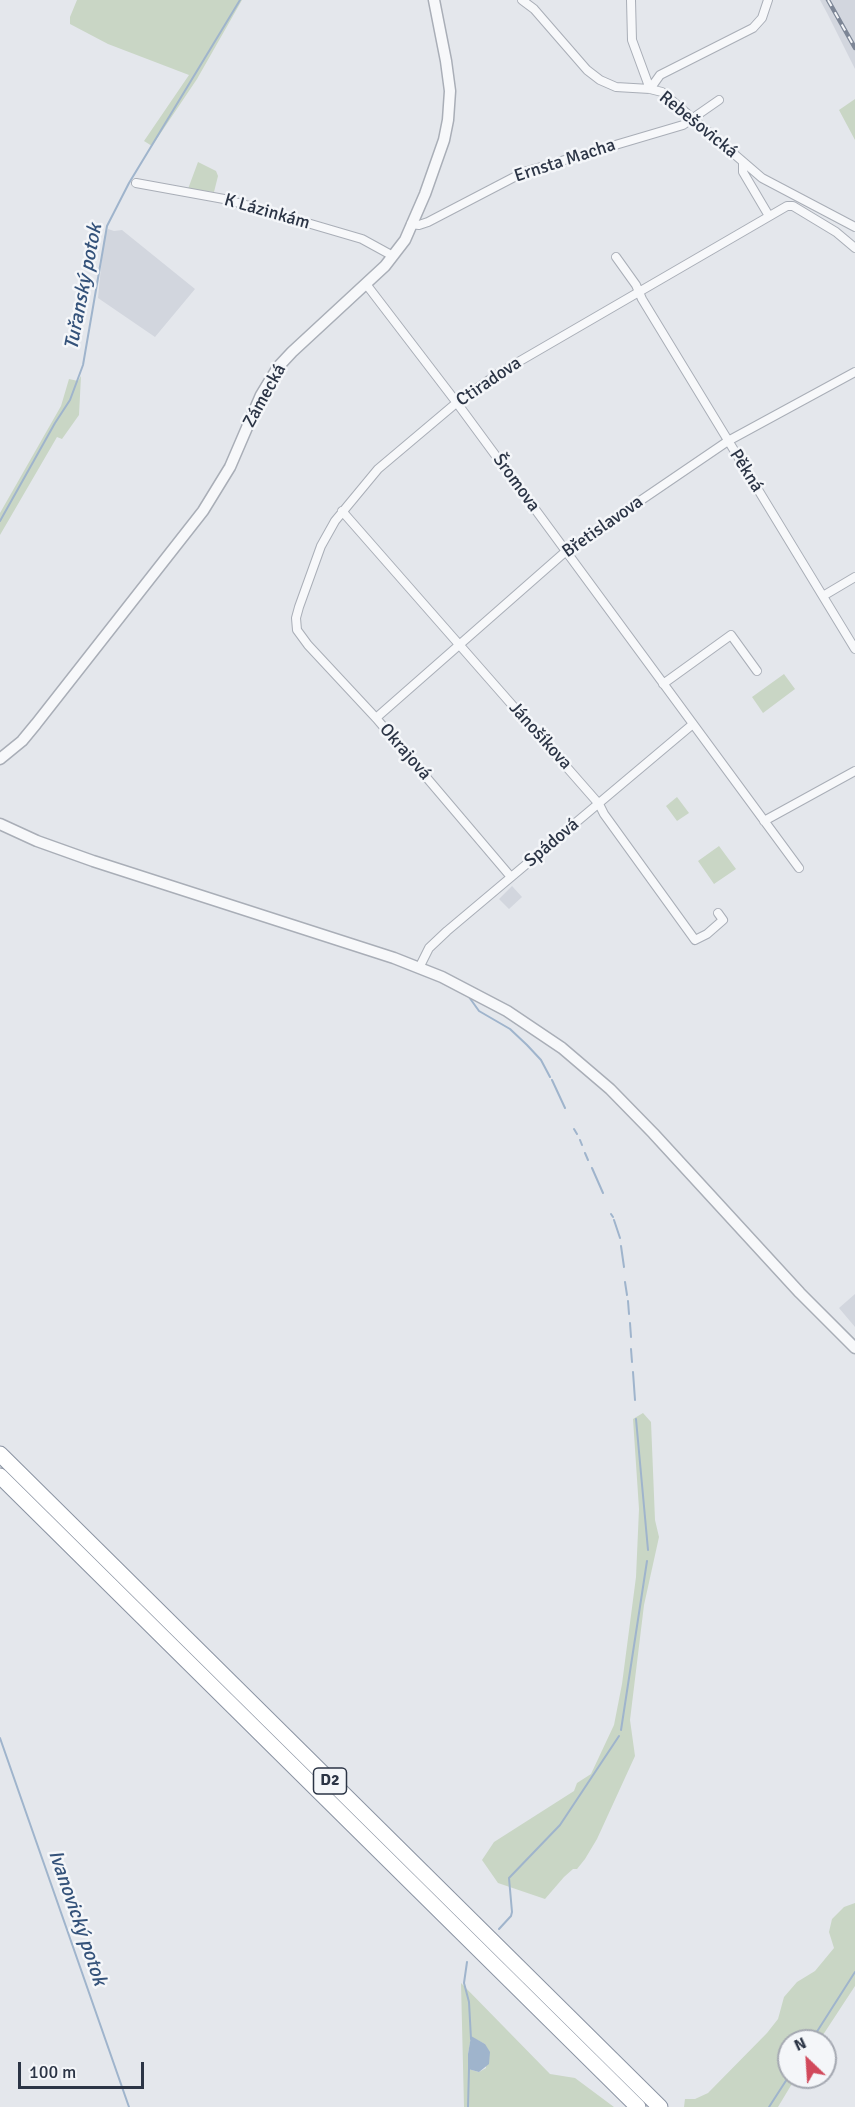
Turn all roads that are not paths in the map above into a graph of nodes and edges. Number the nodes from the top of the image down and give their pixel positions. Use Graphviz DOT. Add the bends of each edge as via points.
graph roads {
  1 [pos="434,0"];
  2 [pos="522,0"];
  3 [pos="631,0"];
  4 [pos="768,0"];
  5 [pos="650,89"];
  6 [pos="719,100"];
  7 [pos="692,118"];
  8 [pos="742,162"];
  9 [pos="136,183"];
  10 [pos="769,216"];
  11 [pos="411,224"];
  12 [pos="855,227"];
  13 [pos="855,248"];
  14 [pos="393,256"];
  15 [pos="616,257"];
  16 [pos="366,284"];
  17 [pos="639,292"];
  18 [pos="855,372"];
  19 [pos="457,403"];
  20 [pos="728,441"];
  21 [pos="342,511"];
  22 [pos="565,552"];
  23 [pos="855,577"];
  24 [pos="823,596"];
  25 [pos="297,630"];
  26 [pos="458,645"];
  27 [pos="855,649"];
  28 [pos="757,671"];
  29 [pos="663,684"];
  30 [pos="376,718"];
  31 [pos="693,724"];
  32 [pos="0,759"];
  33 [pos="855,771"];
  34 [pos="599,804"];
  35 [pos="764,821"];
  36 [pos="0,824"];
  37 [pos="800,868"];
  38 [pos="511,877"];
  39 [pos="718,913"];
  40 [pos="419,968"];
  41 [pos="855,1348"];
  42 [pos="0,1454"];
  43 [pos="0,1476"];
  44 [pos="638,2107"];
  45 [pos="660,2107"];
  1 -- 11 [label="street, Zámecká" via="450,106 444,140"];
  2 -- 5 [label="street, Rebešovická" via="600,80 616,87"];
  3 -- 5 [label="street" via="632,40"];
  4 -- 5 [label="street" via="762,18 753,28 663,73"];
  5 -- 7 [label="street, Rebešovická" via="664,93"];
  6 -- 7 [label="street, Ernsta Macha"];
  7 -- 8 [label="street, Rebešovická"];
  7 -- 11 [label="street, Ernsta Macha" via="673,129 524,172 428,222"];
  8 -- 10 [label="street"];
  8 -- 12 [label="street, Rebešovická" via="770,183"];
  9 -- 14 [label="street, K Lázinkám" via="246,205 362,239"];
  10 -- 13 [label="street, Ctiradova" via="790,205"];
  10 -- 17 [label="street, Ctiradova"];
  11 -- 14 [label="street, Zámecká"];
  14 -- 16 [label="street, Zámecká"];
  15 -- 17 [label="street, Pěkná"];
  16 -- 19 [label="street, Šromova"];
  16 -- 32 [label="street, Zámecká" via="278,367 261,395 230,467 207,504 22,741"];
  17 -- 19 [label="street, Ctiradova" via="501,372"];
  17 -- 20 [label="street, Pěkná"];
  18 -- 20 [label="street, Břetislavova"];
  19 -- 21 [label="street, Ctiradova" via="378,469"];
  19 -- 22 [label="street, Šromova"];
  20 -- 22 [label="street, Břetislavova"];
  20 -- 24 [label="street, Pěkná"];
  21 -- 25 [label="street, Ctiradova" via="321,546 296,618"];
  21 -- 26 [label="street, Jánošíkova"];
  22 -- 26 [label="street, Břetislavova"];
  22 -- 29 [label="street, Šromova"];
  23 -- 24 [label="street"];
  24 -- 27 [label="street, Pěkná"];
  25 -- 30 [label="street, Okrajová"];
  26 -- 30 [label="street, Břetislavova"];
  26 -- 34 [label="street, Jánošíkova"];
  28 -- 29 [label="street" via="731,635"];
  29 -- 31 [label="street, Šromova"];
  30 -- 38 [label="street, Okrajová"];
  31 -- 34 [label="street, Spádová"];
  31 -- 35 [label="street, Šromova"];
  33 -- 35 [label="street"];
  34 -- 38 [label="street, Spádová"];
  34 -- 39 [label="street, Jánošíkova" via="695,940 723,920"];
  35 -- 37 [label="street, Šromova"];
  36 -- 40 [label="street" via="93,861"];
  38 -- 40 [label="street, Spádová" via="433,944"];
  40 -- 41 [label="street" via="507,1011 597,1077"];
  42 -- 45 [label="highway, D2"];
  43 -- 44 [label="highway, D2"];
}
